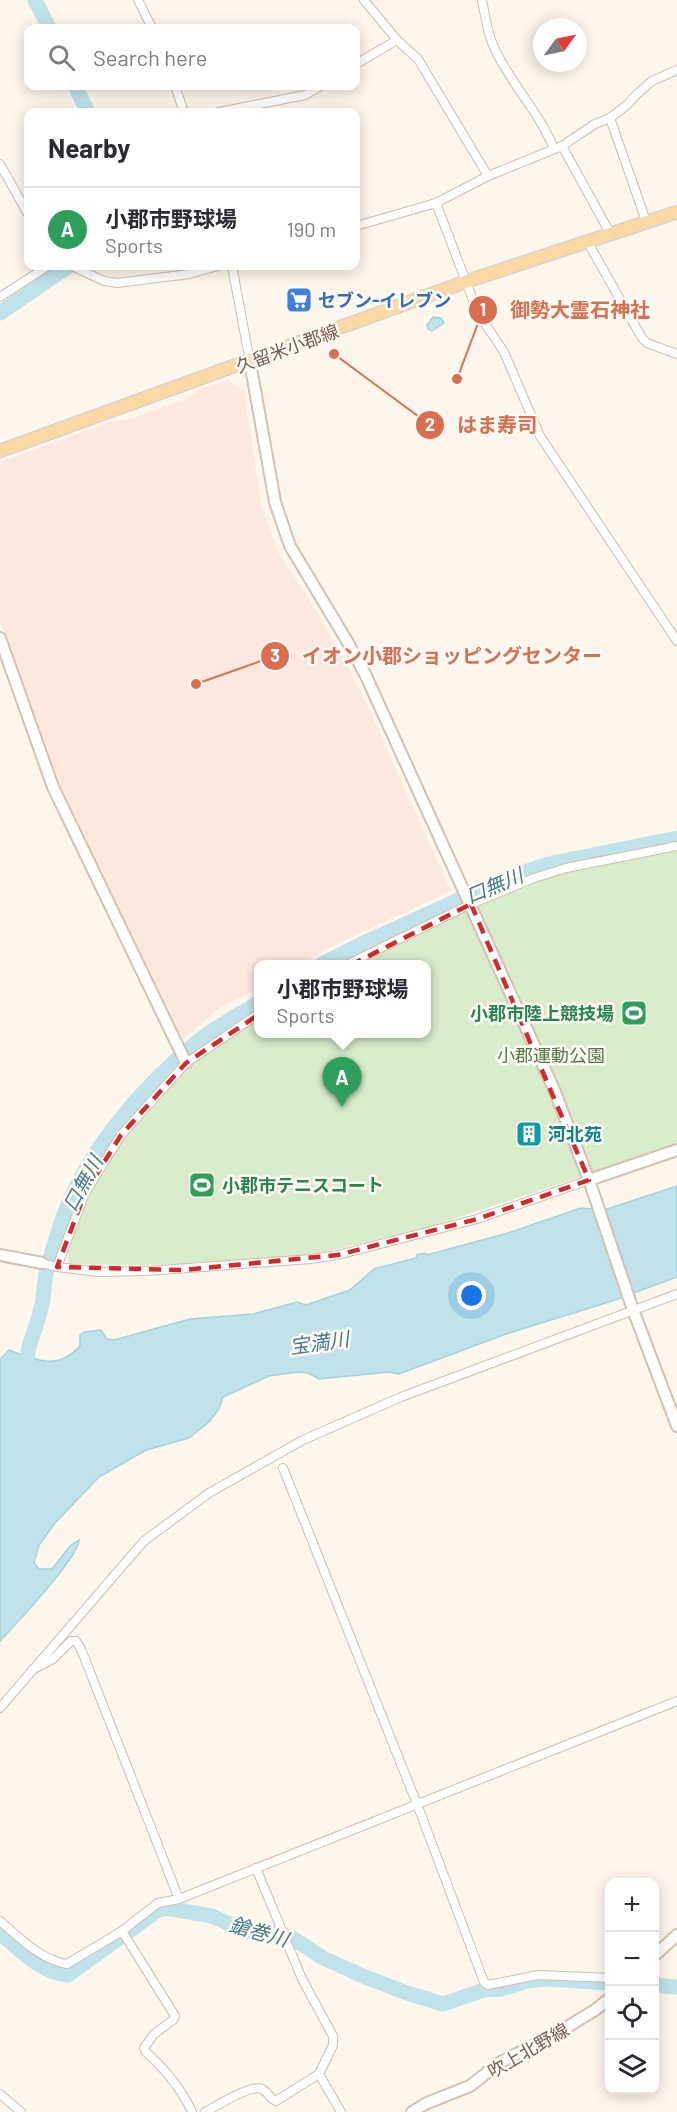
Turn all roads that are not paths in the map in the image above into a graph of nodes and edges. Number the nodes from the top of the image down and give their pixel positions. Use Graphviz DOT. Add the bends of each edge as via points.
graph roads {
  1 [pos="138,0"];
  2 [pos="364,0"];
  3 [pos="482,0"];
  4 [pos="150,24"];
  5 [pos="397,40"];
  6 [pos="360,62"];
  7 [pos="677,70"];
  8 [pos="176,90"];
  9 [pos="313,90"];
  10 [pos="183,108"];
  11 [pos="239,108"];
  12 [pos="610,118"];
  13 [pos="558,147"];
  14 [pos="1,169"];
  15 [pos="488,176"];
  16 [pos="436,203"];
  17 [pos="24,207"];
  18 [pos="677,212"];
  19 [pos="646,221"];
  20 [pos="360,225"];
  21 [pos="610,233"];
  22 [pos="587,241"];
  23 [pos="42,270"];
  24 [pos="80,270"];
  25 [pos="204,270"];
  26 [pos="233,270"];
  27 [pos="465,282"];
  28 [pos="0,297"];
  29 [pos="677,354"];
  30 [pos="250,362"];
  31 [pos="0,451"];
  32 [pos="0,639"];
  33 [pos="677,641"];
  34 [pos="677,846"];
  35 [pos="471,904"];
  36 [pos="356,960"];
  37 [pos="254,1017"];
  38 [pos="186,1063"];
  39 [pos="677,1150"];
  40 [pos="591,1184"];
  41 [pos="0,1255"];
  42 [pos="42,1263"];
  43 [pos="57,1267"];
  44 [pos="677,1294"];
  45 [pos="633,1309"];
  46 [pos="677,1426"];
  47 [pos="283,1468"];
  48 [pos="31,1671"];
  49 [pos="677,1701"];
  50 [pos="0,1708"];
  51 [pos="417,1804"];
  52 [pos="256,1868"];
  53 [pos="179,1899"];
  54 [pos="0,1921"];
  55 [pos="122,1930"];
  56 [pos="677,1935"];
  57 [pos="659,1951"];
  58 [pos="605,1978"];
  59 [pos="605,2001"];
  60 [pos="319,2074"];
  61 [pos="0,2094"];
  62 [pos="21,2112"];
  63 [pos="192,2112"];
  64 [pos="206,2112"];
  65 [pos="341,2112"];
  66 [pos="412,2112"];
  1 -- 4 [label="street"];
  2 -- 5 [label="street"];
  3 -- 13 [label="street" via="494,47"];
  5 -- 6 [label="street"];
  5 -- 15 [label="street" via="418,59"];
  7 -- 12 [label="street" via="652,81"];
  8 -- 10 [label="street"];
  9 -- 11 [label="street"];
  12 -- 13 [label="street"];
  12 -- 19 [label="street"];
  13 -- 15 [label="street"];
  13 -- 21 [label="street"];
  14 -- 17 [label="street"];
  15 -- 16 [label="street"];
  16 -- 20 [label="street"];
  16 -- 27 [label="street"];
  18 -- 19 [label="main road, 久留米小郡線"];
  19 -- 21 [label="main road, 久留米小郡線"];
  21 -- 22 [label="main road, 久留米小郡線"];
  22 -- 27 [label="main road, 久留米小郡線"];
  22 -- 29 [label="street" via="642,338"];
  23 -- 28 [label="street"];
  24 -- 25 [label="street" via="117,283"];
  26 -- 30 [label="street"];
  27 -- 30 [label="main road, 久留米小郡線"];
  27 -- 33 [label="street" via="478,313 518,380 540,435"];
  30 -- 31 [label="main road, 久留米小郡線"];
  30 -- 35 [label="street" via="281,525 366,676"];
  32 -- 38 [label="street" via="53,787"];
  34 -- 35 [label="street" via="555,872"];
  35 -- 36 [label="street"];
  35 -- 40 [label="street" via="533,1041"];
  37 -- 38 [label="street"];
  38 -- 43 [label="street" via="120,1135 85,1193"];
  39 -- 40 [label="street"];
  40 -- 43 [label="street" via="477,1219 311,1259 148,1271 99,1272"];
  40 -- 45 [label="street"];
  41 -- 42 [label="street"];
  42 -- 43 [label="street"];
  44 -- 45 [label="street"];
  45 -- 46 [label="street"];
  45 -- 48 [label="street" via="343,1422 209,1493 144,1541"];
  47 -- 51 [label="street"];
  48 -- 50 [label="street"];
  48 -- 53 [label="street" via="76,1641"];
  49 -- 51 [label="street"];
  51 -- 52 [label="street"];
  51 -- 58 [label="street" via="484,1982 488,1985 538,1975"];
  52 -- 53 [label="street"];
  52 -- 60 [label="street" via="302,1979 333,2036 333,2045"];
  53 -- 55 [label="street" via="158,1903"];
  54 -- 55 [label="street" via="33,1949 67,1964"];
  55 -- 63 [label="street" via="175,2016 144,2048 174,2080"];
  56 -- 57 [label="street"];
  59 -- 66 [label="street, 吹上北野線" via="556,2034 498,2063 470,2086"];
  60 -- 64 [label="street" via="276,2101 265,2090 250,2089"];
  60 -- 65 [label="street"];
  61 -- 62 [label="street"];
}
